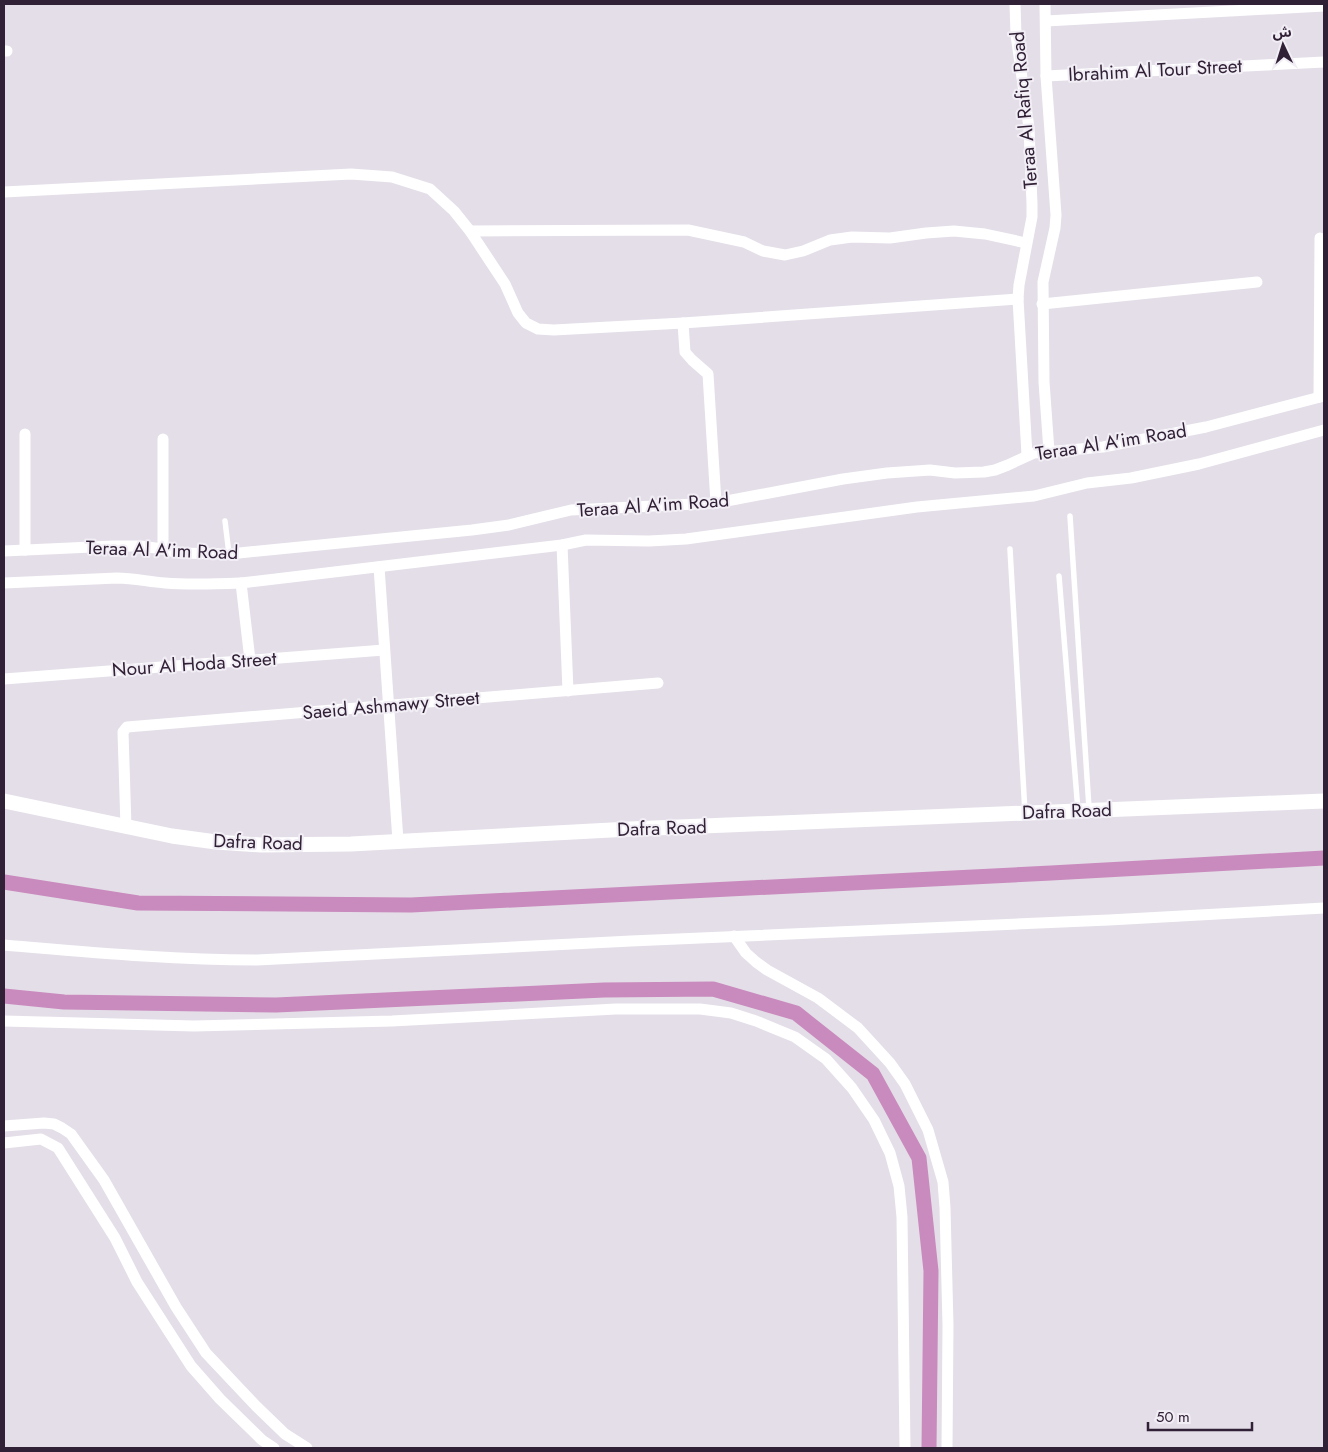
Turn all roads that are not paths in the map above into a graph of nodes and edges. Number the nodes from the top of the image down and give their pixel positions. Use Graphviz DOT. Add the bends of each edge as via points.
graph roads {
  1 [pos="1015,4"];
  2 [pos="1045,4"];
  3 [pos="1324,6"];
  4 [pos="1046,21"];
  5 [pos="1324,62"];
  6 [pos="1046,76"];
  7 [pos="4,192"];
  8 [pos="470,232"];
  9 [pos="1320,238"];
  10 [pos="1026,243"];
  11 [pos="1257,282"];
  12 [pos="1018,299"];
  13 [pos="1042,304"];
  14 [pos="683,323"];
  15 [pos="1322,396"];
  16 [pos="1324,430"];
  17 [pos="25,434"];
  18 [pos="163,439"];
  19 [pos="1049,451"];
  20 [pos="1027,455"];
  21 [pos="716,503"];
  22 [pos="1070,516"];
  23 [pos="225,521"];
  24 [pos="562,545"];
  25 [pos="163,549"];
  26 [pos="1010,549"];
  27 [pos="25,550"];
  28 [pos="4,551"];
  29 [pos="229,554"];
  30 [pos="379,567"];
  31 [pos="1059,576"];
  32 [pos="4,583"];
  33 [pos="241,583"];
  34 [pos="384,650"];
  35 [pos="250,660"];
  36 [pos="4,679"];
  37 [pos="658,683"];
  38 [pos="568,691"];
  39 [pos="388,705"];
  40 [pos="4,800"];
  41 [pos="1324,801"];
  42 [pos="1084,811"];
  43 [pos="1025,813"];
  44 [pos="126,827"];
  45 [pos="398,841"];
  46 [pos="1324,908"];
  47 [pos="734,936"];
  48 [pos="4,945"];
  49 [pos="4,1021"];
  50 [pos="4,1126"];
  51 [pos="4,1143"];
  52 [pos="274,1448"];
  53 [pos="307,1448"];
  54 [pos="905,1448"];
  55 [pos="948,1448"];
  1 -- 10 [label="street, Teraa Al Rafiq Road" via="1029,128 1032,217"];
  2 -- 4 [label="street, Teraa Al Rafiq Road"];
  3 -- 4 [label="street"];
  4 -- 6 [label="street, Teraa Al Rafiq Road"];
  5 -- 6 [label="street, Ibrahim Al Tour Street"];
  6 -- 13 [label="street, Teraa Al Rafiq Road" via="1056,215 1042,282"];
  7 -- 8 [label="street" via="351,174 392,177 430,189 454,211"];
  8 -- 10 [label="street" via="688,230 785,254 830,240 852,237 890,238 954,231"];
  8 -- 14 [label="street" via="505,284 526,323 554,330"];
  9 -- 15 [label="street"];
  10 -- 12 [label="street, Teraa Al Rafiq Road"];
  11 -- 13 [label="street"];
  12 -- 14 [label="street"];
  12 -- 20 [label="street, Teraa Al Rafiq Road"];
  13 -- 19 [label="street, Teraa Al Rafiq Road"];
  14 -- 21 [label="street" via="685,352 708,374"];
  15 -- 19 [label="street, Teraa Al A'im Road" via="1206,428 1102,447"];
  16 -- 24 [label="street, Teraa Al A'im Road" via="1199,464 1132,478 1087,483 1034,496 917,507 686,539 586,540"];
  17 -- 27 [label="street"];
  18 -- 25 [label="street"];
  19 -- 20 [label="street, Teraa Al A'im Road"];
  20 -- 21 [label="street, Teraa Al A'im Road" via="995,470 955,473 930,470 843,479"];
  21 -- 29 [label="street, Teraa Al A'im Road" via="571,510 472,530"];
  22 -- 42 [label="lane"];
  23 -- 29 [label="lane"];
  24 -- 30 [label="street, Teraa Al A'im Road"];
  24 -- 38 [label="street"];
  25 -- 27 [label="street, Teraa Al A'im Road" via="114,546"];
  25 -- 29 [label="street, Teraa Al A'im Road" via="178,553"];
  26 -- 43 [label="lane"];
  27 -- 28 [label="street, Teraa Al A'im Road"];
  30 -- 33 [label="street, Teraa Al A'im Road"];
  30 -- 34 [label="street"];
  31 -- 42 [label="lane"];
  32 -- 33 [label="street, Teraa Al A'im Road" via="117,578 199,585"];
  33 -- 35 [label="street"];
  34 -- 35 [label="street, Nour Al Hoda Street"];
  34 -- 39 [label="street"];
  35 -- 36 [label="street, Nour Al Hoda Street"];
  37 -- 38 [label="street, Saeid Ashmawy Street"];
  38 -- 39 [label="street, Saeid Ashmawy Street"];
  39 -- 44 [label="street, Saeid Ashmawy Street" via="127,726 123,732"];
  39 -- 45 [label="street"];
  40 -- 44 [label="main road, Dafra Road"];
  41 -- 42 [label="main road, Dafra Road"];
  42 -- 43 [label="main road, Dafra Road"];
  43 -- 45 [label="main road, Dafra Road"];
  44 -- 45 [label="main road, Dafra Road" via="216,842 261,845"];
  46 -- 47 [label="street"];
  47 -- 48 [label="street" via="257,960"];
  47 -- 55 [label="street" via="756,962 818,998 858,1028 905,1084 928,1130 943,1182 945,1208"];
  49 -- 54 [label="street" via="203,1026 392,1021 616,1008 700,1009 731,1013 795,1038 826,1059 852,1088 874,1120 890,1153 899,1186"];
  50 -- 53 [label="street" via="49,1124 71,1134 104,1180 206,1353 285,1434"];
  51 -- 52 [label="street" via="41,1139 58,1148 191,1366 220,1399"];
}
